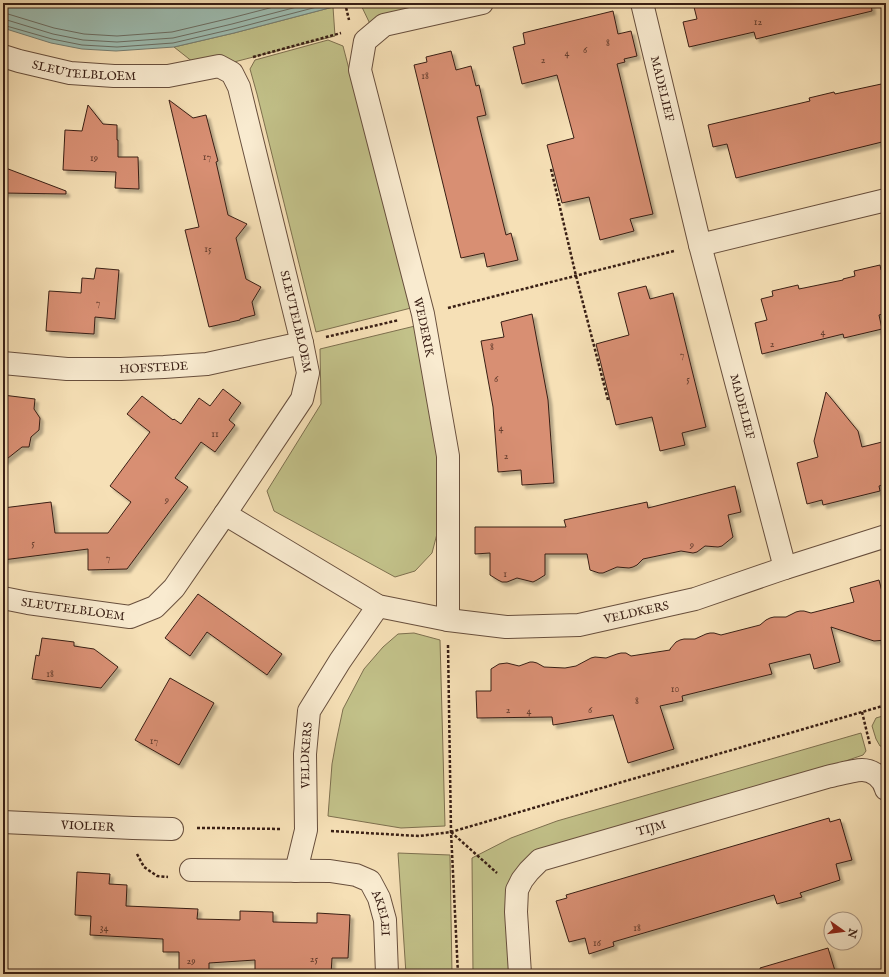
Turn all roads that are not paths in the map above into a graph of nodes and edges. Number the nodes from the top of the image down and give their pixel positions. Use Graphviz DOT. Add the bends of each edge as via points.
graph roads {
  1 [pos="482,3"];
  2 [pos="642,3"];
  3 [pos="3,56"];
  4 [pos="886,200"];
  5 [pos="700,245"];
  6 [pos="302,343"];
  7 [pos="3,363"];
  8 [pos="225,514"];
  9 [pos="886,536"];
  10 [pos="785,568"];
  11 [pos="3,598"];
  12 [pos="378,606"];
  13 [pos="448,620"];
  14 [pos="882,782"];
  15 [pos="3,822"];
  16 [pos="172,829"];
  17 [pos="190,870"];
  18 [pos="296,871"];
  19 [pos="387,974"];
  20 [pos="520,974"];
  1 -- 13 [label="street, WEDERIK" via="384,25 365,41 360,70 422,314 448,456"];
  2 -- 5 [label="street, MADELIEF"];
  3 -- 6 [label="street, SLEUTELBLOEM" via="70,73 168,76 220,66 232,73 239,87"];
  4 -- 5 [label="street"];
  5 -- 10 [label="street, MADELIEF"];
  6 -- 7 [label="street, HOFSTEDE" via="207,364 178,366 67,369"];
  6 -- 8 [label="street, SLEUTELBLOEM" via="308,374 302,399"];
  8 -- 11 [label="street, SLEUTELBLOEM" via="174,588 155,607 130,617"];
  8 -- 12 [label="street, VELDKERS"];
  9 -- 10 [label="street, VELDKERS"];
  10 -- 13 [label="street, VELDKERS" via="695,599 579,625 506,627"];
  12 -- 13 [label="street, VELDKERS"];
  12 -- 18 [label="street, VELDKERS" via="309,711 305,754 306,830"];
  14 -- 20 [label="street, TIJM" via="870,771 861,770 827,777 540,860 522,880 517,890"];
  15 -- 16 [label="street, VIOLIER"];
  17 -- 18 [label="street, AKELEI"];
  18 -- 19 [label="street, AKELEI" via="330,871 356,875 370,881 379,898 385,920"];
}
